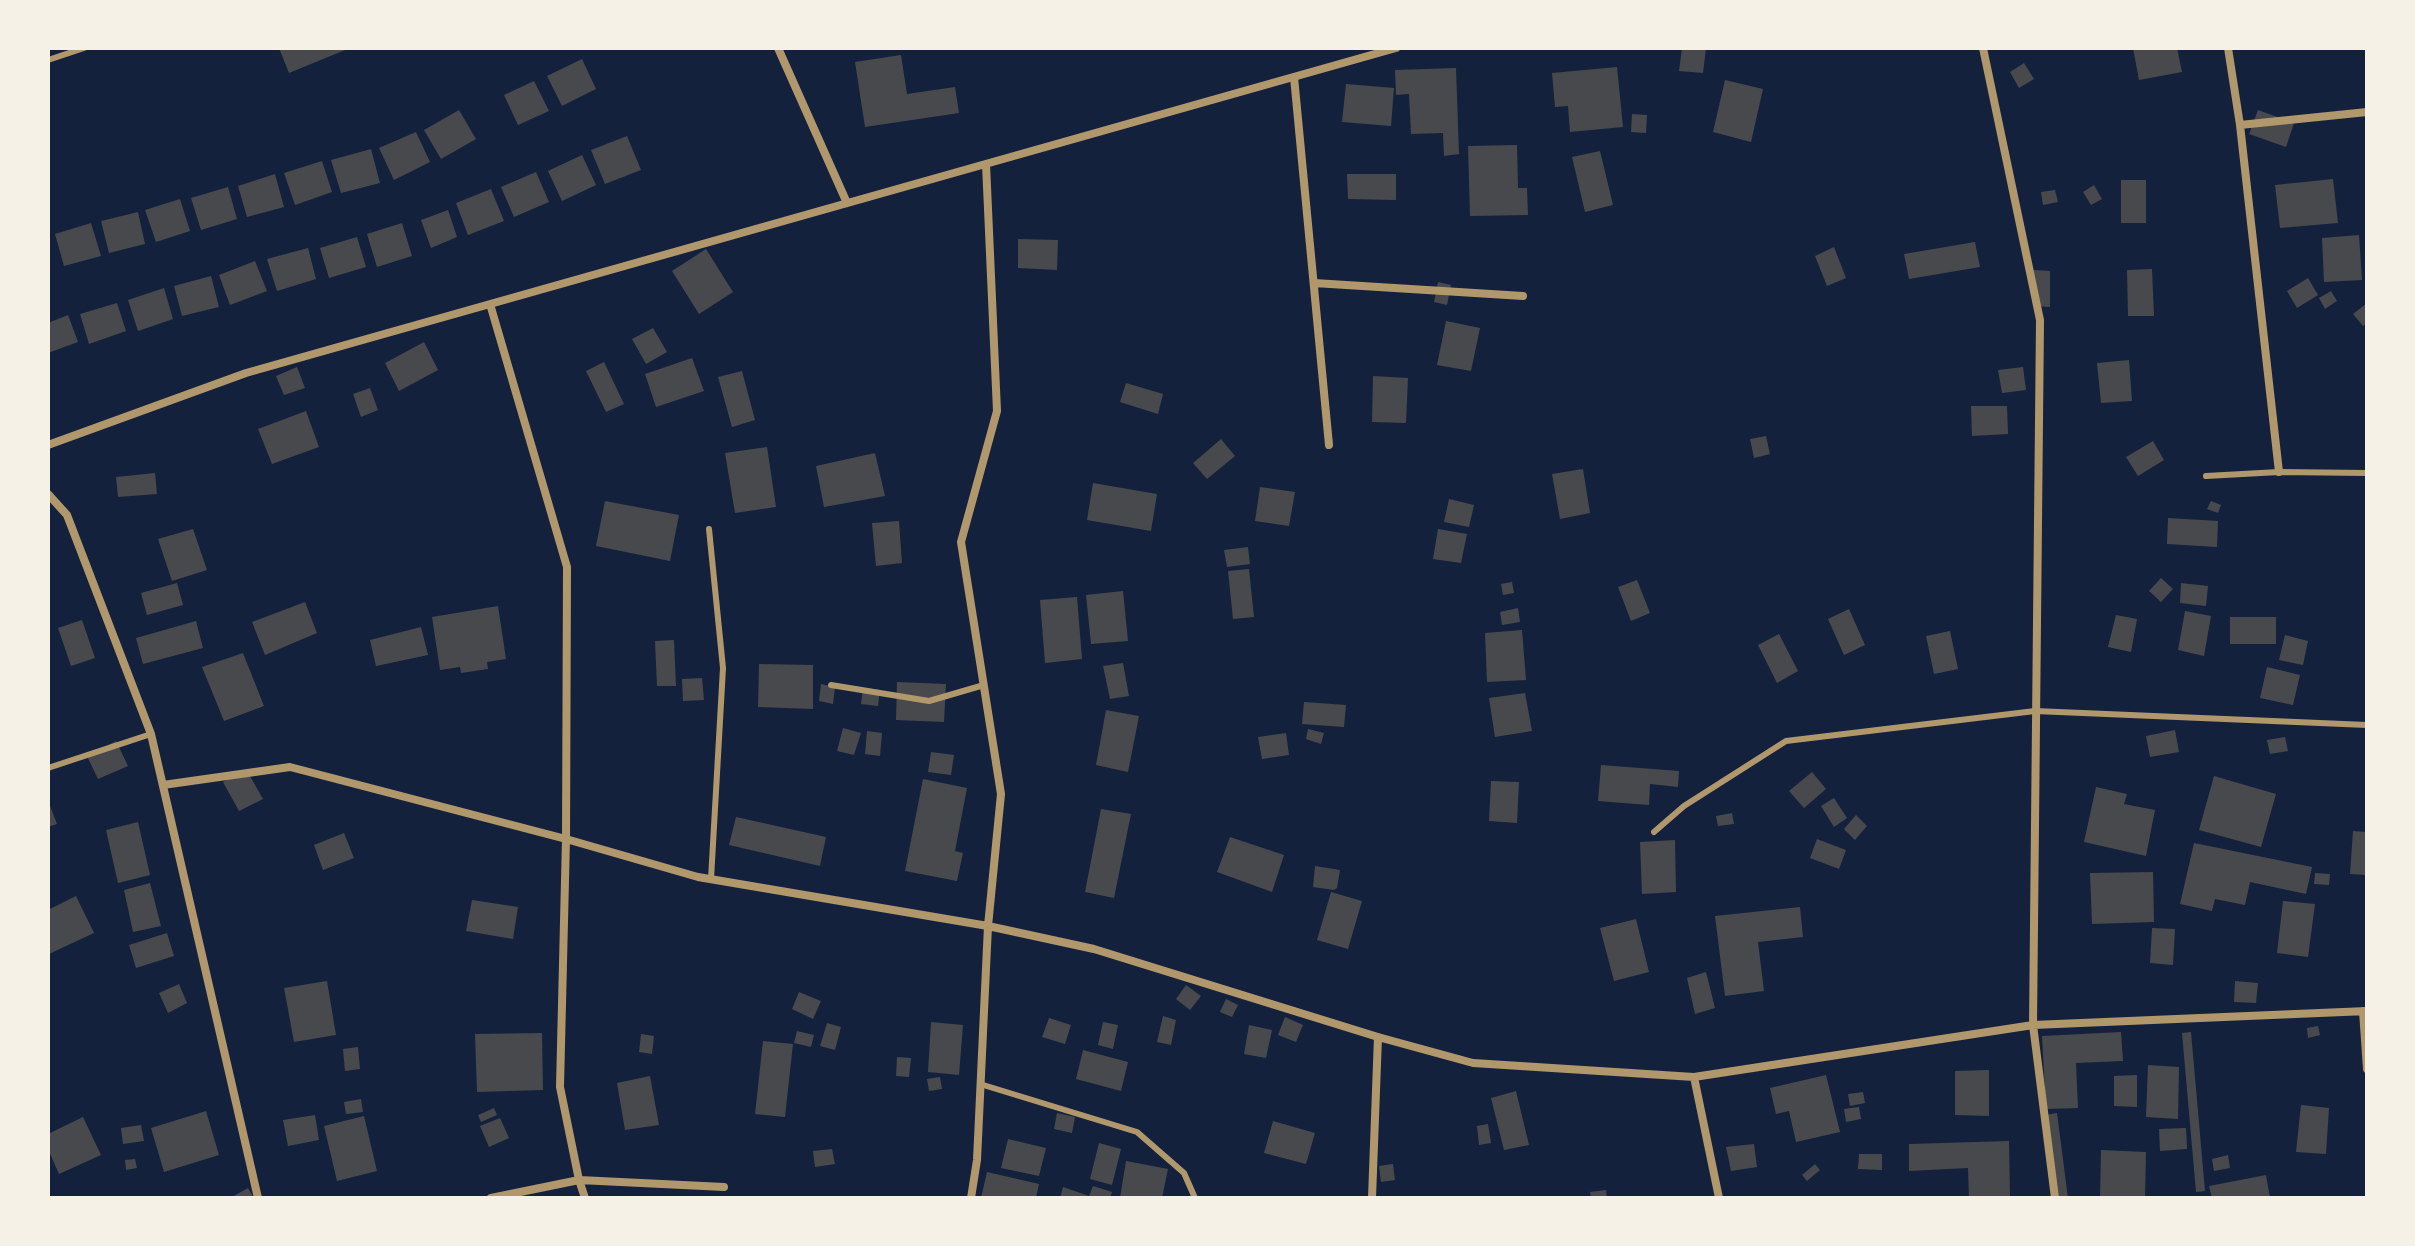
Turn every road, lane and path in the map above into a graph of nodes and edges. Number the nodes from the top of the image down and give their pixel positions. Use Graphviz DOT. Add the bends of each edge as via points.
graph roads {
  1 [pos="84,48"];
  2 [pos="778,48"];
  3 [pos="1396,48"];
  4 [pos="1983,48"];
  5 [pos="2228,48"];
  6 [pos="48,60"];
  7 [pos="1294,77"];
  8 [pos="2367,112"];
  9 [pos="2240,125"];
  10 [pos="986,164"];
  11 [pos="847,203"];
  12 [pos="1314,283"];
  13 [pos="1523,296"];
  14 [pos="490,304"];
  15 [pos="48,445"];
  16 [pos="1329,445"];
  17 [pos="2279,472"];
  18 [pos="2367,473"];
  19 [pos="2206,476"];
  20 [pos="48,494"];
  21 [pos="709,529"];
  22 [pos="831,685"];
  23 [pos="984,685"];
  24 [pos="2035,711"];
  25 [pos="2367,725"];
  26 [pos="151,734"];
  27 [pos="48,768"];
  28 [pos="163,785"];
  29 [pos="1654,832"];
  30 [pos="566,839"];
  31 [pos="711,879"];
  32 [pos="988,926"];
  33 [pos="2365,1011"];
  34 [pos="2033,1025"];
  35 [pos="1378,1037"];
  36 [pos="2367,1069"];
  37 [pos="1694,1077"];
  38 [pos="980,1084"];
  39 [pos="579,1180"];
  40 [pos="724,1187"];
  41 [pos="258,1198"];
  42 [pos="491,1198"];
  43 [pos="585,1198"];
  44 [pos="971,1198"];
  45 [pos="1195,1198"];
  46 [pos="1372,1198"];
  47 [pos="1719,1198"];
  48 [pos="2055,1198"];
  1 -- 6 [label="lane"];
  2 -- 11 [label="street"];
  3 -- 7 [label="street"];
  4 -- 24 [label="street" via="2040,320"];
  5 -- 9 [label="street"];
  7 -- 10 [label="street"];
  7 -- 12 [label="street"];
  8 -- 9 [label="street"];
  9 -- 17 [label="street"];
  10 -- 11 [label="street"];
  10 -- 23 [label="street" via="997,411 961,542"];
  11 -- 14 [label="street"];
  12 -- 13 [label="street"];
  12 -- 16 [label="street"];
  14 -- 15 [label="street" via="246,373"];
  14 -- 30 [label="street" via="567,567"];
  17 -- 18 [label="lane"];
  17 -- 19 [label="lane"];
  20 -- 26 [label="street" via="67,515"];
  21 -- 31 [label="lane" via="723,668"];
  22 -- 23 [label="lane" via="929,701"];
  23 -- 32 [label="street" via="1001,794"];
  24 -- 25 [label="lane"];
  24 -- 29 [label="lane" via="1786,741 1684,806"];
  24 -- 34 [label="street"];
  26 -- 27 [label="lane"];
  26 -- 28 [label="street"];
  28 -- 30 [label="street" via="290,767"];
  28 -- 41 [label="street"];
  30 -- 31 [label="street"];
  30 -- 39 [label="street" via="560,1087"];
  31 -- 32 [label="street"];
  32 -- 35 [label="street" via="1094,949"];
  32 -- 38 [label="street"];
  33 -- 34 [label="street"];
  33 -- 36 [label="street"];
  34 -- 37 [label="street"];
  34 -- 48 [label="street"];
  35 -- 37 [label="street" via="1473,1063"];
  35 -- 46 [label="street"];
  37 -- 47 [label="street"];
  38 -- 44 [label="street"];
  38 -- 45 [label="lane" via="1137,1132 1184,1173"];
  39 -- 40 [label="street"];
  39 -- 42 [label="street"];
  39 -- 43 [label="street"];
}
